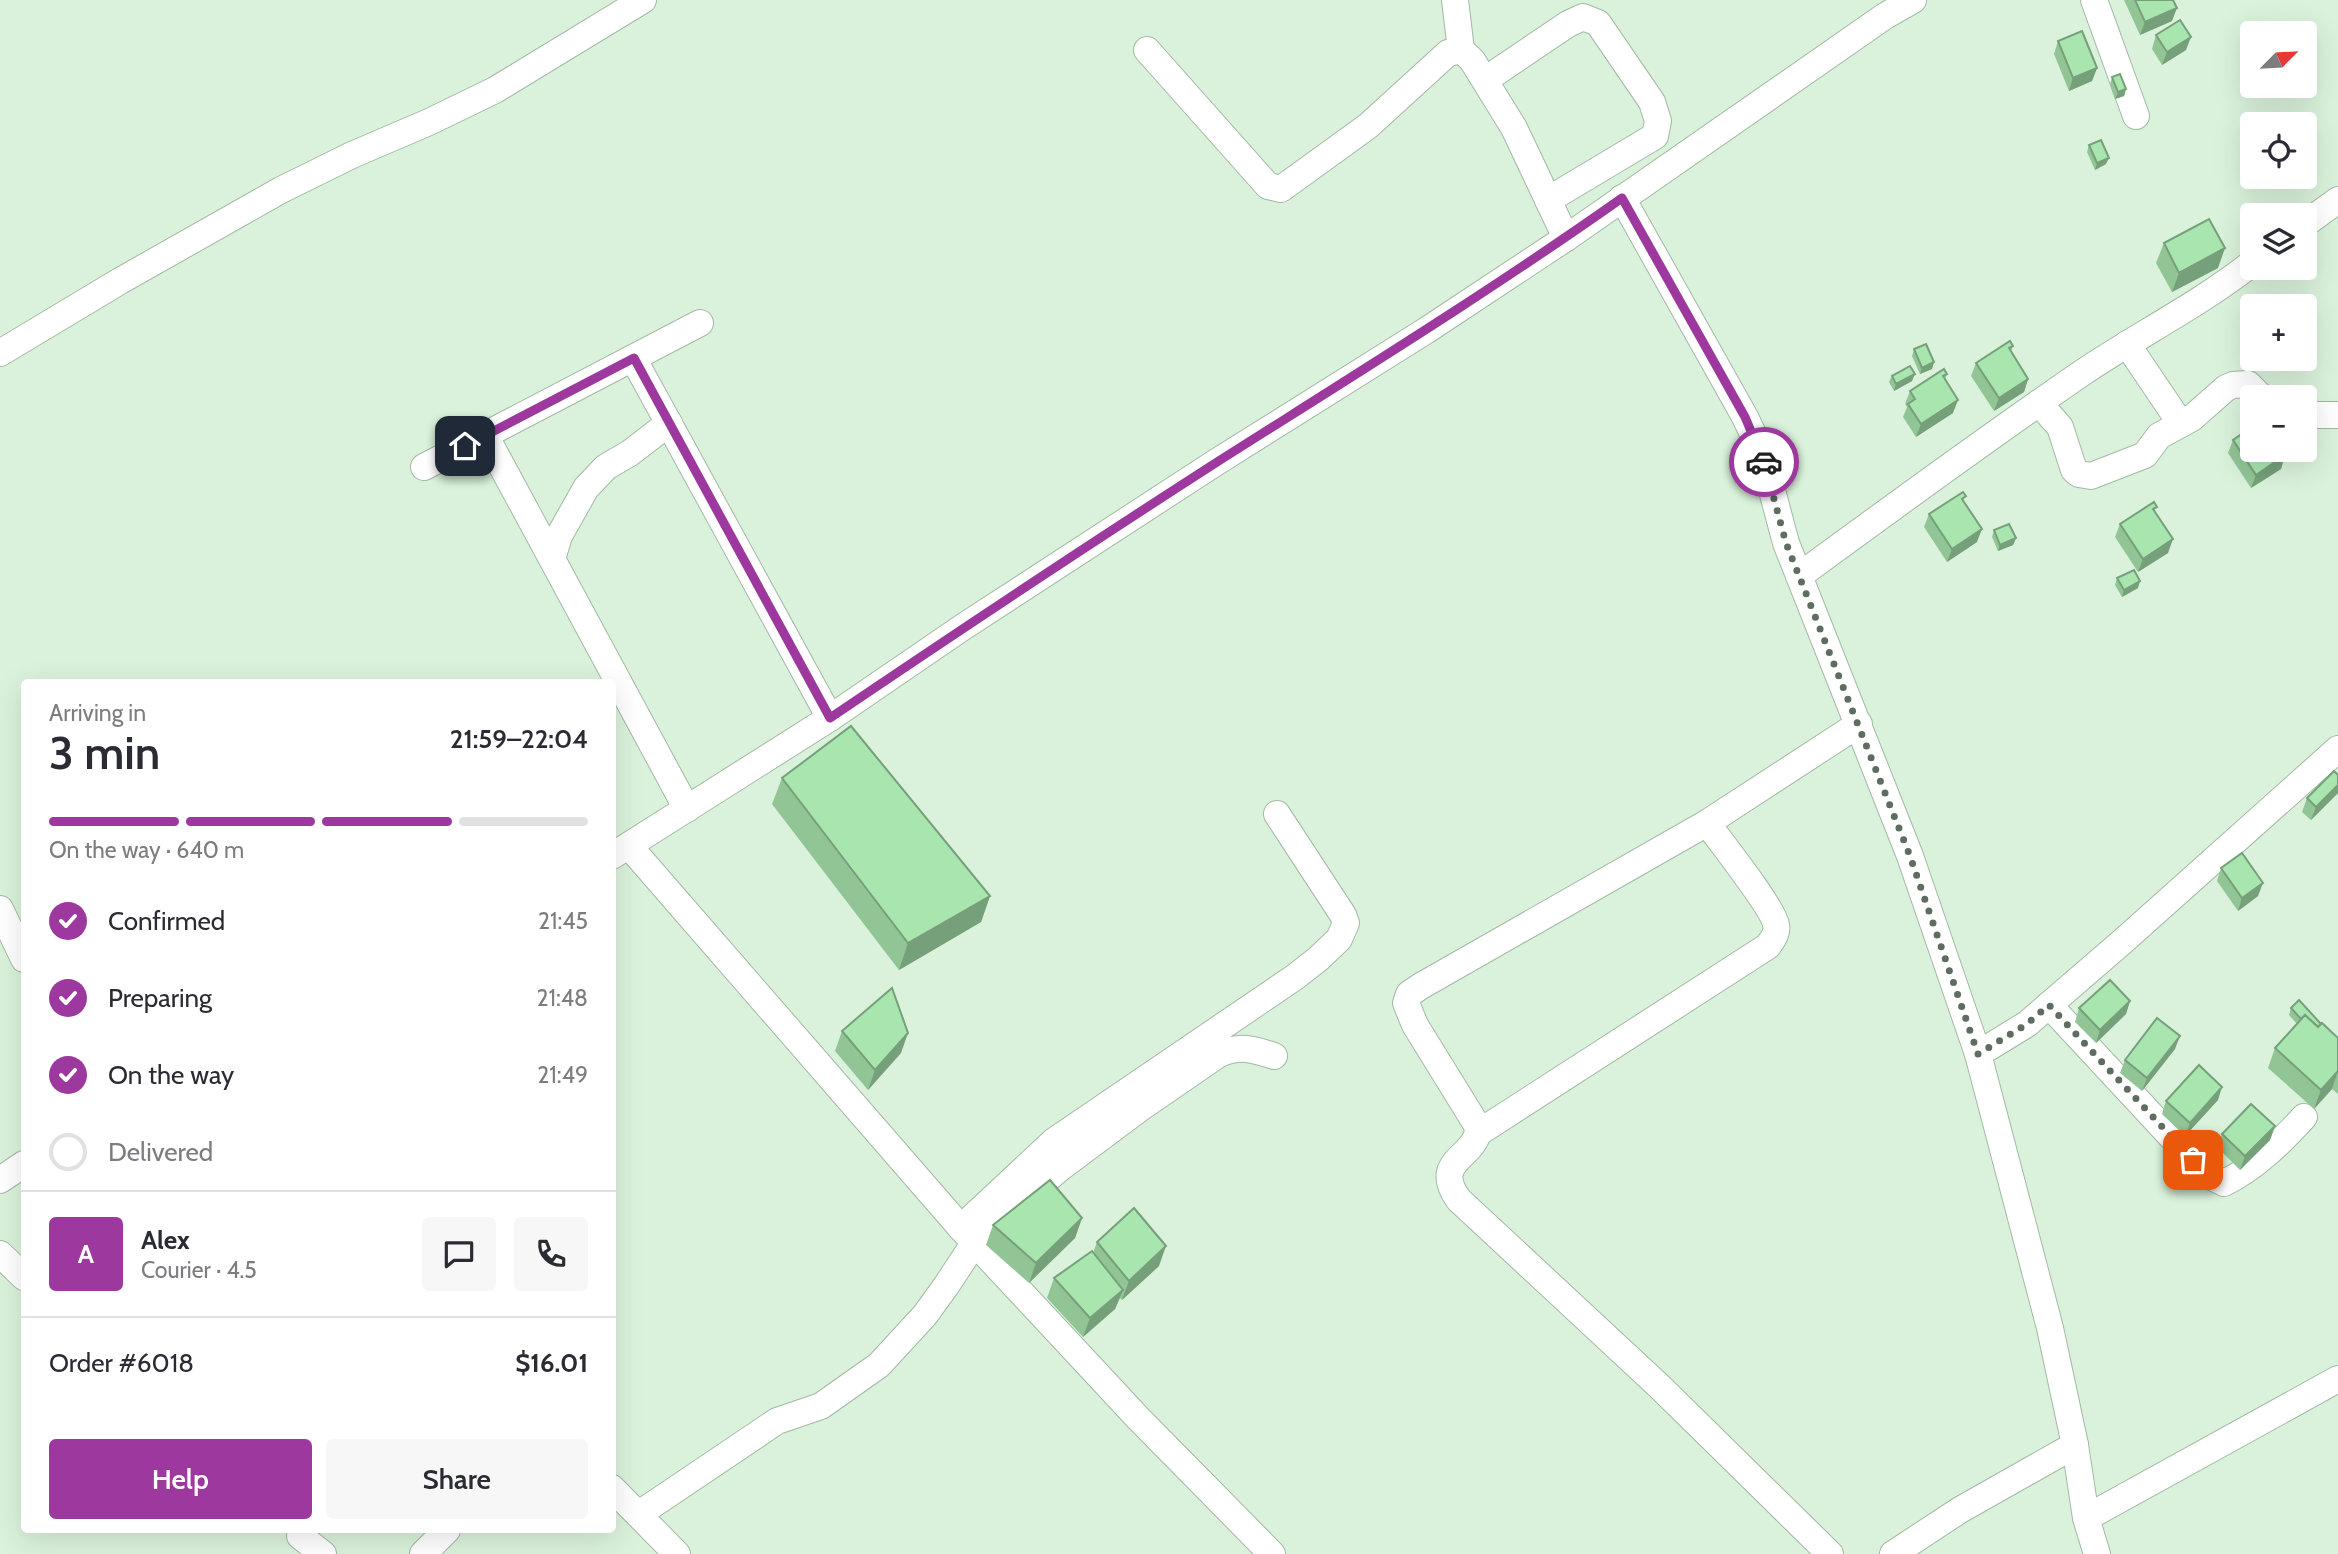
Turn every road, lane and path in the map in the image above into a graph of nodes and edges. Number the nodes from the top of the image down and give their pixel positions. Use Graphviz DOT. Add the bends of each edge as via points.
graph roads {
  1 [pos="643,0"];
  2 [pos="1455,0"];
  3 [pos="1913,0"];
  4 [pos="2095,0"];
  5 [pos="1881,8"];
  6 [pos="1147,50"];
  7 [pos="1461,50"];
  8 [pos="1485,80"];
  9 [pos="2136,116"];
  10 [pos="1622,198"];
  11 [pos="1548,200"];
  12 [pos="2338,200"];
  13 [pos="2317,215"];
  14 [pos="1566,238"];
  15 [pos="2240,272"];
  16 [pos="700,323"];
  17 [pos="2127,344"];
  18 [pos="0,353"];
  19 [pos="634,358"];
  20 [pos="2249,385"];
  21 [pos="2039,403"];
  22 [pos="2317,415"];
  23 [pos="2338,415"];
  24 [pos="669,422"];
  25 [pos="2181,424"];
  26 [pos="485,435"];
  27 [pos="424,467"];
  28 [pos="552,559"];
  29 [pos="1800,576"];
  30 [pos="830,718"];
  31 [pos="1859,724"];
  32 [pos="2338,749"];
  33 [pos="687,809"];
  34 [pos="1277,814"];
  35 [pos="1707,822"];
  36 [pos="621,851"];
  37 [pos="0,909"];
  38 [pos="21,950"];
  39 [pos="2049,1005"];
  40 [pos="1978,1054"];
  41 [pos="1274,1056"];
  42 [pos="2304,1117"];
  43 [pos="1478,1133"];
  44 [pos="21,1166"];
  45 [pos="0,1180"];
  46 [pos="968,1235"];
  47 [pos="0,1254"];
  48 [pos="21,1274"];
  49 [pos="2338,1379"];
  50 [pos="2075,1445"];
  51 [pos="616,1492"];
  52 [pos="639,1514"];
  53 [pos="2086,1518"];
  54 [pos="444,1533"];
  55 [pos="298,1540"];
  56 [pos="323,1554"];
  57 [pos="424,1554"];
  58 [pos="677,1554"];
  59 [pos="1272,1554"];
  60 [pos="1830,1554"];
  61 [pos="1893,1554"];
  62 [pos="2097,1554"];
  1 -- 18 [label="street" via="495,90 281,190"];
  2 -- 7 [label="street"];
  3 -- 5 [label="street"];
  4 -- 9 [label="street"];
  5 -- 10 [label="street"];
  6 -- 7 [label="street" via="1268,186 1281,189 1368,127 1448,53"];
  7 -- 8 [label="street"];
  8 -- 11 [label="street"];
  8 -- 11 [label="street" via="1583,17 1598,23 1652,102 1658,121 1654,136"];
  10 -- 14 [label="street"];
  10 -- 29 [label="street" via="1762,453 1786,543"];
  11 -- 14 [label="street"];
  12 -- 13 [label="street"];
  14 -- 30 [label="street"];
  15 -- 17 [label="street"];
  16 -- 19 [label="street"];
  17 -- 21 [label="street"];
  17 -- 25 [label="street"];
  19 -- 24 [label="street"];
  19 -- 26 [label="street"];
  20 -- 25 [label="street" via="2226,388"];
  21 -- 25 [label="street" via="2060,427 2074,470 2084,476 2145,455 2159,436"];
  21 -- 29 [label="street"];
  22 -- 23 [label="street"];
  24 -- 28 [label="street" via="606,467 586,488 559,536"];
  24 -- 30 [label="street"];
  26 -- 27 [label="street"];
  26 -- 28 [label="street"];
  28 -- 33 [label="street"];
  29 -- 31 [label="street"];
  30 -- 33 [label="street"];
  31 -- 35 [label="street"];
  31 -- 40 [label="street"];
  32 -- 39 [label="street"];
  33 -- 36 [label="street"];
  34 -- 46 [label="street" via="1343,915 1346,923 1339,939 1295,977 1055,1141"];
  35 -- 43 [label="street" via="1777,925 1768,946"];
  35 -- 43 [label="street" via="1409,994 1409,1014"];
  36 -- 46 [label="street"];
  37 -- 38 [label="street"];
  39 -- 40 [label="street"];
  39 -- 42 [label="street" via="2218,1182 2239,1174 2271,1150"];
  40 -- 50 [label="street" via="2047,1316"];
  41 -- 46 [label="street" via="1244,1047 1219,1054"];
  43 -- 60 [label="street" via="1449,1171 1459,1200"];
  44 -- 45 [label="street"];
  46 -- 52 [label="street" via="946,1286 879,1365 821,1406 777,1421"];
  46 -- 59 [label="street"];
  47 -- 48 [label="street"];
  49 -- 53 [label="street"];
  50 -- 53 [label="street"];
  50 -- 61 [label="street"];
  51 -- 52 [label="street"];
  52 -- 58 [label="street"];
  53 -- 62 [label="street"];
  54 -- 57 [label="street"];
  55 -- 56 [label="street"];
}
